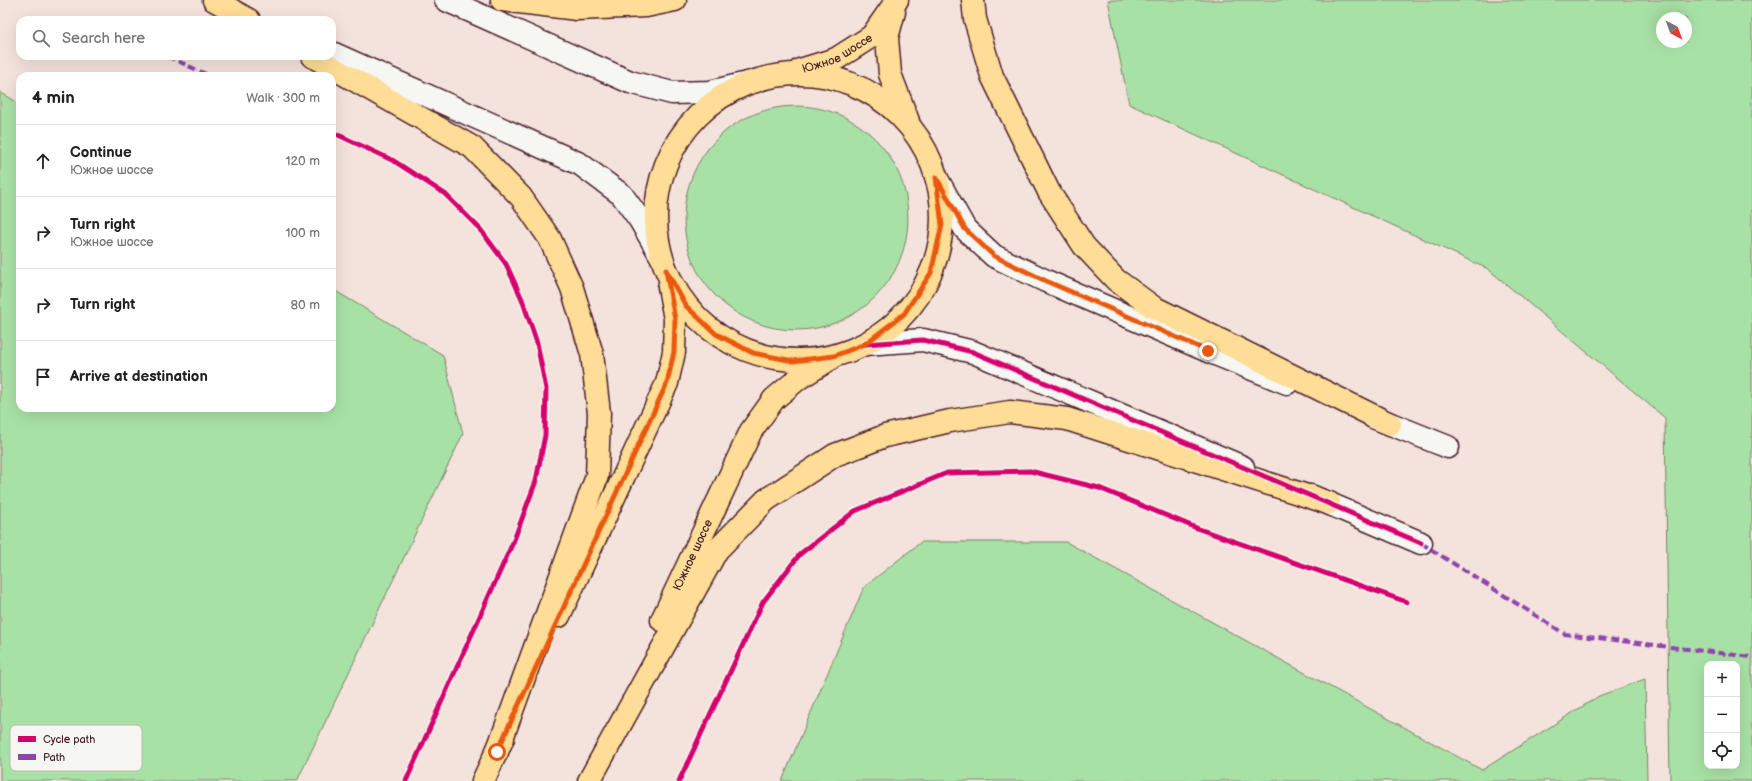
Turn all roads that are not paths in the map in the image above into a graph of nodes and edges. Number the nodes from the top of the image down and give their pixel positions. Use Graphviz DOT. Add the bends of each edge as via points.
graph roads {
  1 [pos="214,0"];
  2 [pos="446,0"];
  3 [pos="502,0"];
  4 [pos="675,0"];
  5 [pos="898,0"];
  6 [pos="973,0"];
  7 [pos="242,16"];
  8 [pos="250,16"];
  9 [pos="336,54"];
  10 [pos="319,60"];
  11 [pos="782,75"];
  12 [pos="756,81"];
  13 [pos="911,128"];
  14 [pos="936,177"];
  15 [pos="663,263"];
  16 [pos="865,344"];
  17 [pos="834,356"];
  18 [pos="1390,424"];
  19 [pos="1448,447"];
  20 [pos="1329,503"];
  21 [pos="1421,543"];
  22 [pos="497,752"];
  23 [pos="483,781"];
  24 [pos="588,781"];
  1 -- 7 [label="main road"];
  1 -- 8 [label="street"];
  2 -- 12 [label="street" via="630,82 672,93 710,92"];
  3 -- 4 [label="main road" via="577,9 646,6"];
  5 -- 11 [label="main road, Южное шоссе" via="872,36 836,59"];
  5 -- 13 [label="main road, Южное шоссе" via="887,38 890,74"];
  6 -- 18 [label="main road" via="992,76 1049,192 1084,246 1116,280 1152,307"];
  9 -- 15 [label="street" via="580,164 622,195 640,220"];
  10 -- 22 [label="main road" via="472,147 521,197 554,246 572,288 592,354 599,412 596,476"];
  11 -- 12 [label="main road, Южное шоссе"];
  11 -- 13 [label="main road, Южное шоссе" via="818,75 853,84 885,103"];
  12 -- 15 [label="main road, Южное шоссе" via="722,96 694,120 672,149 659,183 656,220"];
  13 -- 14 [label="main road, Южное шоссе" via="926,151"];
  14 -- 16 [label="main road, Южное шоссе" via="942,225 931,273 904,314"];
  14 -- 18 [label="street" via="965,229 994,256 1208,351"];
  15 -- 17 [label="main road, Южное шоссе" via="686,306 716,334 753,353 793,361"];
  15 -- 22 [label="main road, Южное шоссе" via="675,319 674,352 667,383"];
  16 -- 17 [label="main road, Южное шоссе"];
  16 -- 20 [label="street" via="923,340 973,352"];
  17 -- 24 [label="main road, Южное шоссе" via="799,378 774,399 751,431"];
  18 -- 19 [label="street"];
  20 -- 21 [label="street"];
  20 -- 24 [label="main road" via="1067,419 1010,412 950,420 885,436 836,455 766,500 717,550"];
  22 -- 23 [label="main road, Южное шоссе"];
}
